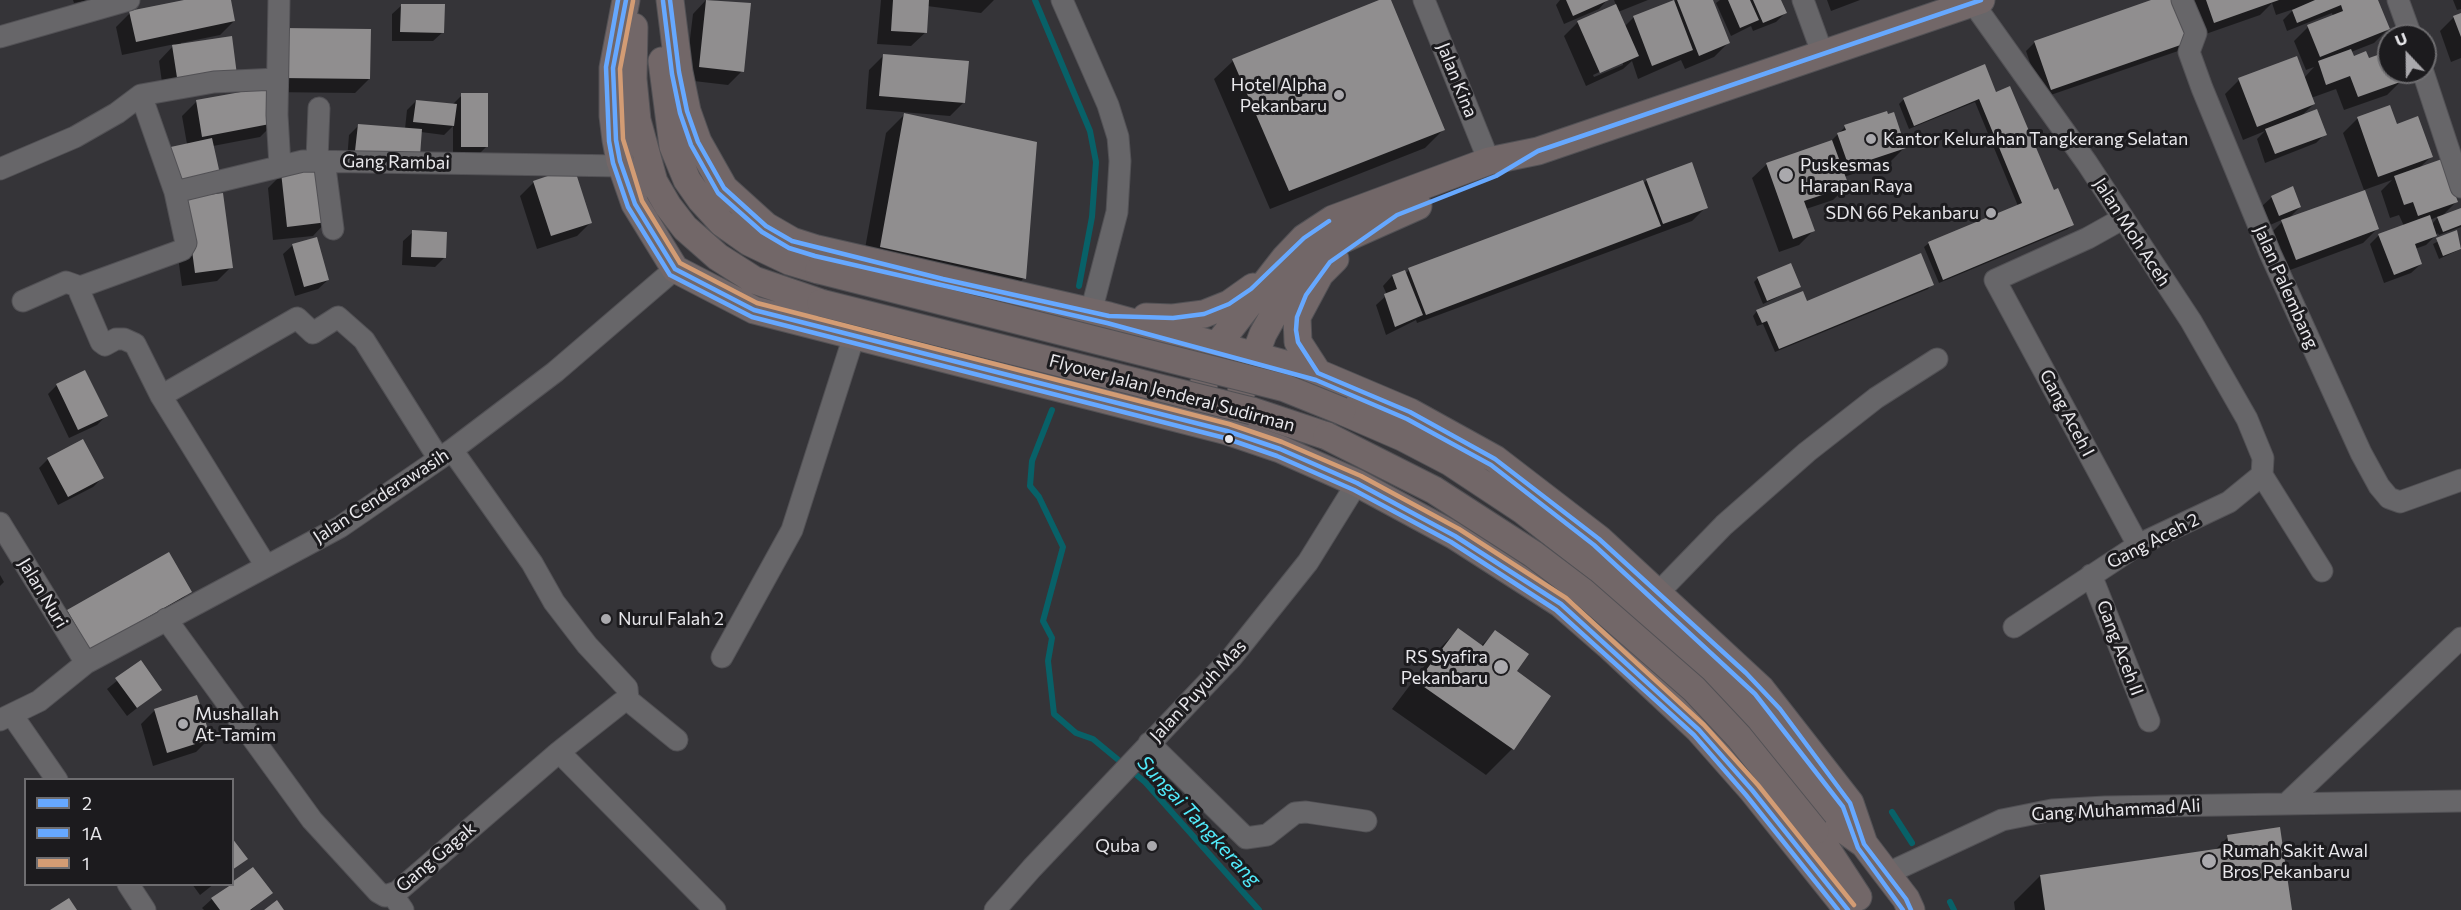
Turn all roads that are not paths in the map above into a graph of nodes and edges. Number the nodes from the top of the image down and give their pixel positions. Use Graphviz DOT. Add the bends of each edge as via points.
graph roads {
  1 [pos="129,0"];
  2 [pos="279,0"];
  3 [pos="626,0"];
  4 [pos="635,0"];
  5 [pos="656,0"];
  6 [pos="670,0"];
  7 [pos="1062,0"];
  8 [pos="1424,0"];
  9 [pos="1803,0"];
  10 [pos="2182,0"];
  11 [pos="2398,0"];
  12 [pos="1977,1"];
  13 [pos="2406,24"];
  14 [pos="0,37"];
  15 [pos="1823,55"];
  16 [pos="277,79"];
  17 [pos="2427,84"];
  18 [pos="141,95"];
  19 [pos="319,108"];
  20 [pos="1539,151"];
  21 [pos="321,160"];
  22 [pos="1489,161"];
  23 [pos="280,166"];
  24 [pos="622,166"];
  25 [pos="0,170"];
  26 [pos="2461,187"];
  27 [pos="175,192"];
  28 [pos="1396,215"];
  29 [pos="2122,219"];
  30 [pos="333,229"];
  31 [pos="1285,258"];
  32 [pos="675,269"];
  33 [pos="80,287"];
  34 [pos="1039,300"];
  35 [pos="23,301"];
  36 [pos="1100,314"];
  37 [pos="854,336"];
  38 [pos="1218,344"];
  39 [pos="1254,354"];
  40 [pos="1937,359"];
  41 [pos="1318,372"];
  42 [pos="1017,376"];
  43 [pos="161,396"];
  44 [pos="1400,407"];
  45 [pos="1191,420"];
  46 [pos="1227,430"];
  47 [pos="446,454"];
  48 [pos="2262,475"];
  49 [pos="2461,480"];
  50 [pos="1357,483"];
  51 [pos="0,523"];
  52 [pos="2138,545"];
  53 [pos="266,566"];
  54 [pos="2322,571"];
  55 [pos="2091,574"];
  56 [pos="1659,592"];
  57 [pos="166,619"];
  58 [pos="2014,627"];
  59 [pos="2461,638"];
  60 [pos="722,657"];
  61 [pos="86,663"];
  62 [pos="628,700"];
  63 [pos="6,717"];
  64 [pos="2149,721"];
  65 [pos="677,740"];
  66 [pos="1143,749"];
  67 [pos="559,752"];
  68 [pos="55,778"];
  69 [pos="2461,801"];
  70 [pos="2286,804"];
  71 [pos="1366,821"];
  72 [pos="1823,823"];
  73 [pos="1864,843"];
  74 [pos="1886,874"];
  75 [pos="129,886"];
  76 [pos="398,902"];
  77 [pos="146,910"];
  78 [pos="715,910"];
  79 [pos="995,910"];
  80 [pos="1848,910"];
  81 [pos="1860,910"];
  82 [pos="1911,910"];
  1 -- 14 [label="street"];
  2 -- 16 [label="street"];
  3 -- 24 [label="main road" via="612,92"];
  4 -- 72 [label="main road, Flyover Jalan Jenderal Sudirman, bridge" via="633,79 637,120 654,182 685,228 718,257 754,280 788,293 1252,411 1327,436 1378,460 1434,490 1533,554 1624,626 1670,666"];
  5 -- 72 [label="main road, Flyover Jalan Jenderal Sudirman, bridge" via="666,112 673,146 687,180 722,223 749,242 819,270 1286,388 1360,418 1450,462 1556,535 1686,646 1739,700"];
  6 -- 34 [label="main road" via="687,111 698,142 724,188 743,208 792,241 817,249"];
  7 -- 36 [label="street" via="1108,105 1118,138 1117,212"];
  8 -- 22 [label="street, Jalan Kina"];
  9 -- 15 [label="street"];
  10 -- 49 [label="street, Jalan Palembang" via="2196,33 2188,52 2202,88 2270,253 2379,486 2389,498 2400,502"];
  11 -- 13 [label="street"];
  12 -- 15 [label="main road"];
  12 -- 29 [label="street, Jalan Moh Aceh"];
  15 -- 20 [label="main road"];
  16 -- 18 [label="street" via="214,82"];
  16 -- 23 [label="street"];
  17 -- 26 [label="street"];
  18 -- 25 [label="street" via="75,137"];
  18 -- 27 [label="street"];
  19 -- 21 [label="street"];
  20 -- 22 [label="main road"];
  20 -- 28 [label="main road" via="1496,176"];
  21 -- 23 [label="street, Gang Rambai"];
  21 -- 24 [label="street, Gang Rambai"];
  21 -- 30 [label="street"];
  22 -- 31 [label="main road" via="1333,219 1304,237"];
  23 -- 27 [label="street, Gang Rambai"];
  24 -- 32 [label="main road" via="635,204"];
  27 -- 33 [label="street" via="186,243 182,250"];
  28 -- 39 [label="main road" via="1337,242 1305,265"];
  28 -- 41 [label="main road" via="1330,262 1306,295 1296,330 1298,342"];
  29 -- 48 [label="street, Jalan Moh Aceh" via="2191,321 2247,418 2263,458"];
  29 -- 52 [label="street, Gang Aceh I" via="1995,280"];
  31 -- 36 [label="main road" via="1251,289 1204,314 1173,318"];
  31 -- 38 [label="main road"];
  32 -- 37 [label="main road" via="754,310"];
  32 -- 47 [label="street, Jalan Cenderawasih" via="555,372"];
  33 -- 35 [label="street" via="66,282"];
  33 -- 43 [label="street" via="101,342 105,345 124,339 135,344"];
  34 -- 36 [label="main road"];
  34 -- 42 [label="main road" via="1056,322 1095,332 1109,340 1114,362 1106,374 1092,379 1045,369"];
  36 -- 38 [label="main road"];
  37 -- 42 [label="main road"];
  37 -- 60 [label="street" via="792,530"];
  38 -- 39 [label="main road"];
  38 -- 45 [label="main road"];
  39 -- 41 [label="main road"];
  39 -- 46 [label="main road"];
  40 -- 56 [label="street" via="1876,398 1807,452 1724,525"];
  41 -- 44 [label="main road"];
  42 -- 45 [label="main road"];
  43 -- 47 [label="street" via="297,318 313,333 338,317 364,340"];
  43 -- 53 [label="street"];
  44 -- 50 [label="main road" via="1374,410 1356,405 1347,407 1333,420 1329,439 1332,448 1346,461"];
  44 -- 56 [label="main road" via="1495,459 1555,502"];
  45 -- 46 [label="main road"];
  46 -- 50 [label="main road"];
  47 -- 53 [label="street, Jalan Cenderawasih" via="340,527"];
  47 -- 62 [label="street" via="532,562 554,602 587,645 627,688"];
  48 -- 52 [label="street, Gang Aceh 2" via="2229,502"];
  48 -- 54 [label="street"];
  50 -- 66 [label="street, Jalan Puyuh Mas" via="1301,570 1232,657"];
  50 -- 80 [label="main road" via="1455,536 1561,604 1699,730"];
  51 -- 61 [label="street, Jalan Nuri"];
  52 -- 55 [label="street, Gang Aceh 2"];
  53 -- 57 [label="street, Jalan Cenderawasih"];
  55 -- 58 [label="street, Gang Aceh 2"];
  55 -- 64 [label="street, Gang Aceh II"];
  56 -- 73 [label="main road" via="1780,709 1854,809"];
  57 -- 61 [label="street, Jalan Cenderawasih"];
  57 -- 76 [label="street, Gang Gagak" via="312,820 378,892"];
  59 -- 70 [label="street"];
  61 -- 63 [label="street, Jalan Cenderawasih" via="39,700"];
  62 -- 65 [label="street"];
  62 -- 67 [label="street, Gang Gagak"];
  63 -- 68 [label="street"];
  66 -- 71 [label="street" via="1246,838 1267,835 1300,812"];
  66 -- 79 [label="street, Jalan Puyuh Mas"];
  67 -- 76 [label="street, Gang Gagak"];
  67 -- 78 [label="street"];
  69 -- 70 [label="street, Gang Muhammad Ali"];
  70 -- 74 [label="street, Gang Muhammad Ali" via="2105,807 2024,814 2002,820"];
  72 -- 73 [label="main road"];
  72 -- 81 [label="main road" via="1857,895"];
  73 -- 74 [label="main road"];
  74 -- 82 [label="main road"];
  75 -- 77 [label="street"];
}
